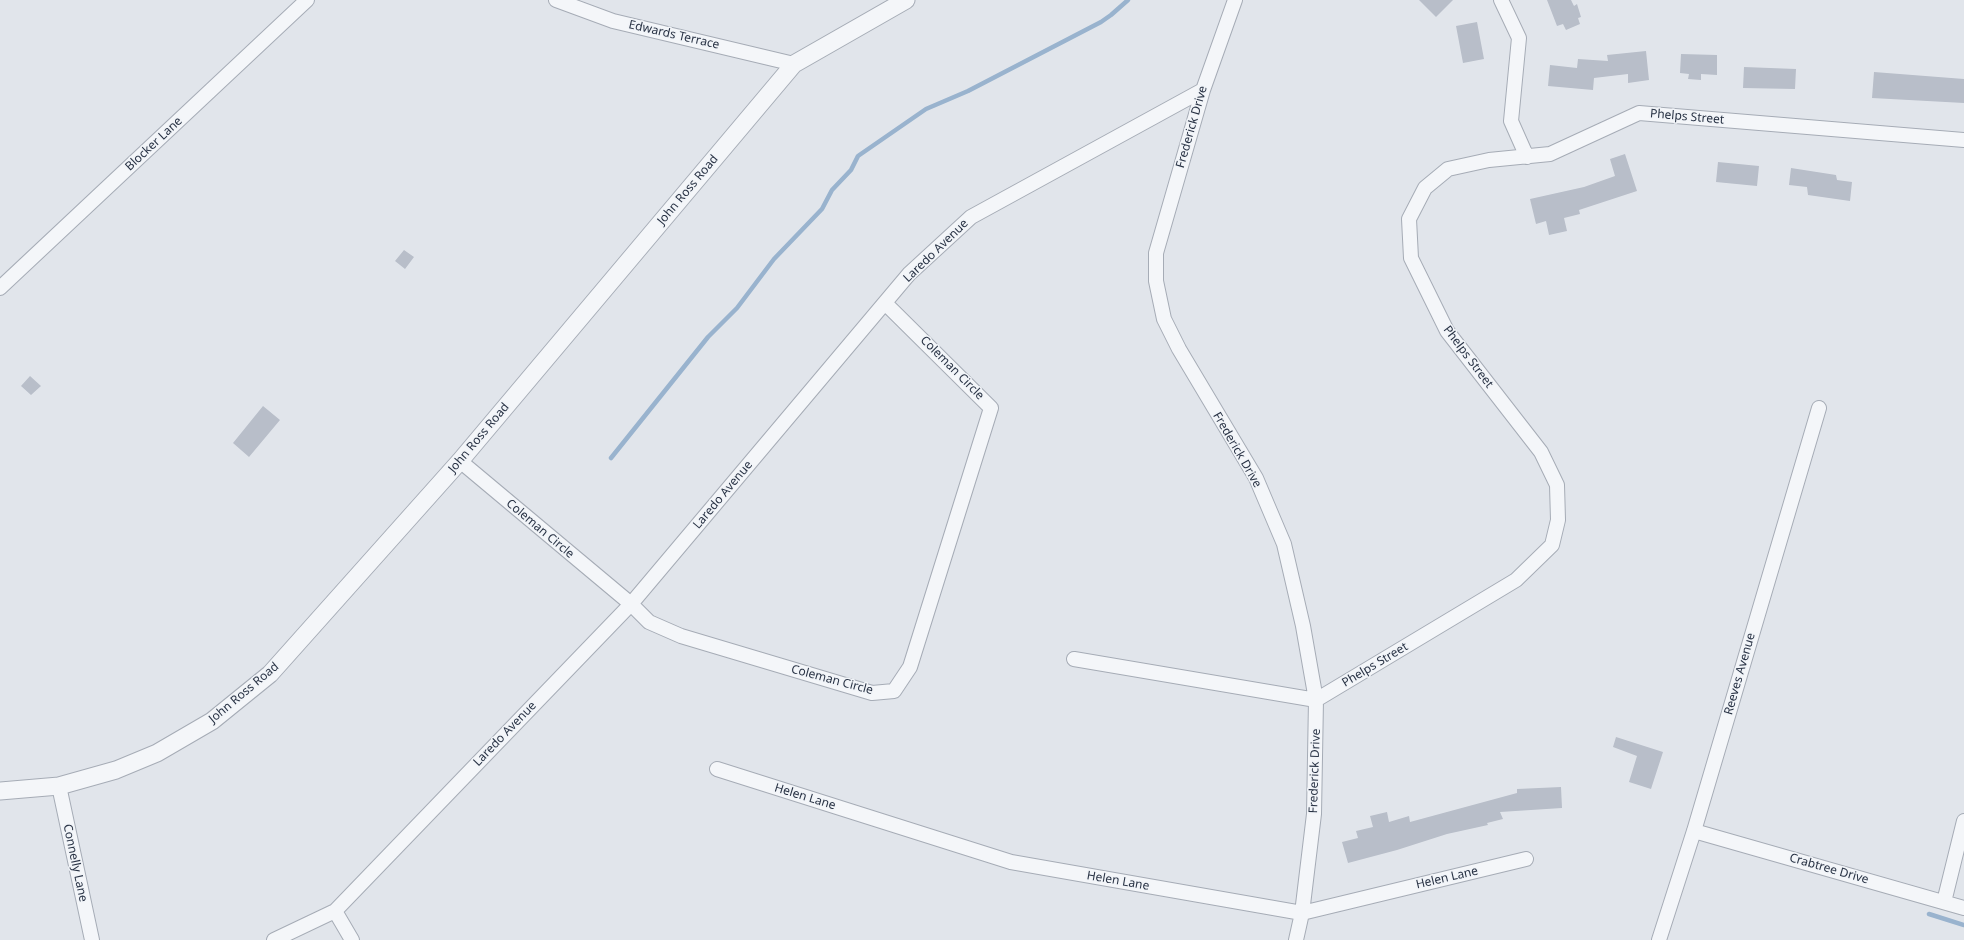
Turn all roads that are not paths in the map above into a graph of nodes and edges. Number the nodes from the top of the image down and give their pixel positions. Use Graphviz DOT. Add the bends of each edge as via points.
graph roads {
  1 [pos="307,0"];
  2 [pos="556,0"];
  3 [pos="906,0"];
  4 [pos="1235,0"];
  5 [pos="1501,0"];
  6 [pos="794,64"];
  7 [pos="1203,90"];
  8 [pos="1964,140"];
  9 [pos="1526,157"];
  10 [pos="0,288"];
  11 [pos="885,303"];
  12 [pos="1819,408"];
  13 [pos="460,461"];
  14 [pos="631,604"];
  15 [pos="1074,659"];
  16 [pos="1316,700"];
  17 [pos="717,769"];
  18 [pos="59,786"];
  19 [pos="0,791"];
  20 [pos="1964,821"];
  21 [pos="1694,831"];
  22 [pos="1526,860"];
  23 [pos="1944,902"];
  24 [pos="1964,908"];
  25 [pos="335,911"];
  26 [pos="1302,913"];
  27 [pos="92,940"];
  28 [pos="274,940"];
  29 [pos="352,940"];
  30 [pos="1296,940"];
  31 [pos="1659,940"];
  1 -- 10 [label="street, Blocker Lane"];
  2 -- 6 [label="street, Edwards Terrace" via="613,21"];
  3 -- 6 [label="street, John Ross Road"];
  4 -- 7 [label="street, Frederick Drive"];
  5 -- 9 [label="street" via="1519,38 1511,121"];
  6 -- 13 [label="street, John Ross Road"];
  7 -- 11 [label="street, Laredo Avenue" via="971,217 909,274"];
  7 -- 16 [label="street, Frederick Drive" via="1156,253 1156,281 1164,319 1178,349 1256,478 1284,544 1303,626"];
  8 -- 9 [label="street, Phelps Street" via="1639,113 1550,154"];
  9 -- 16 [label="street, Phelps Street" via="1489,160 1448,169 1425,188 1409,219 1411,258 1447,331 1541,452 1557,486 1558,520 1552,545 1516,580"];
  11 -- 14 [label="street, Laredo Avenue"];
  11 -- 14 [label="street, Coleman Circle" via="991,408 910,667 894,691 872,693 681,636 649,622"];
  12 -- 21 [label="street, Reeves Avenue"];
  13 -- 14 [label="street, Coleman Circle"];
  13 -- 18 [label="street, John Ross Road" via="270,674 212,721 157,753 116,770"];
  14 -- 25 [label="street, Laredo Avenue"];
  15 -- 16 [label="street"];
  16 -- 26 [label="street, Frederick Drive" via="1314,814"];
  17 -- 26 [label="street, Helen Lane" via="1011,862"];
  18 -- 19 [label="street, John Ross Road"];
  18 -- 27 [label="street, Connelly Lane"];
  20 -- 23 [label="street"];
  21 -- 23 [label="street, Crabtree Drive"];
  21 -- 31 [label="street, Reeves Avenue"];
  22 -- 26 [label="street, Helen Lane"];
  23 -- 24 [label="street, Crabtree Drive"];
  25 -- 28 [label="street, Laredo Avenue"];
  25 -- 29 [label="street"];
  26 -- 30 [label="street, Frederick Drive"];
}
